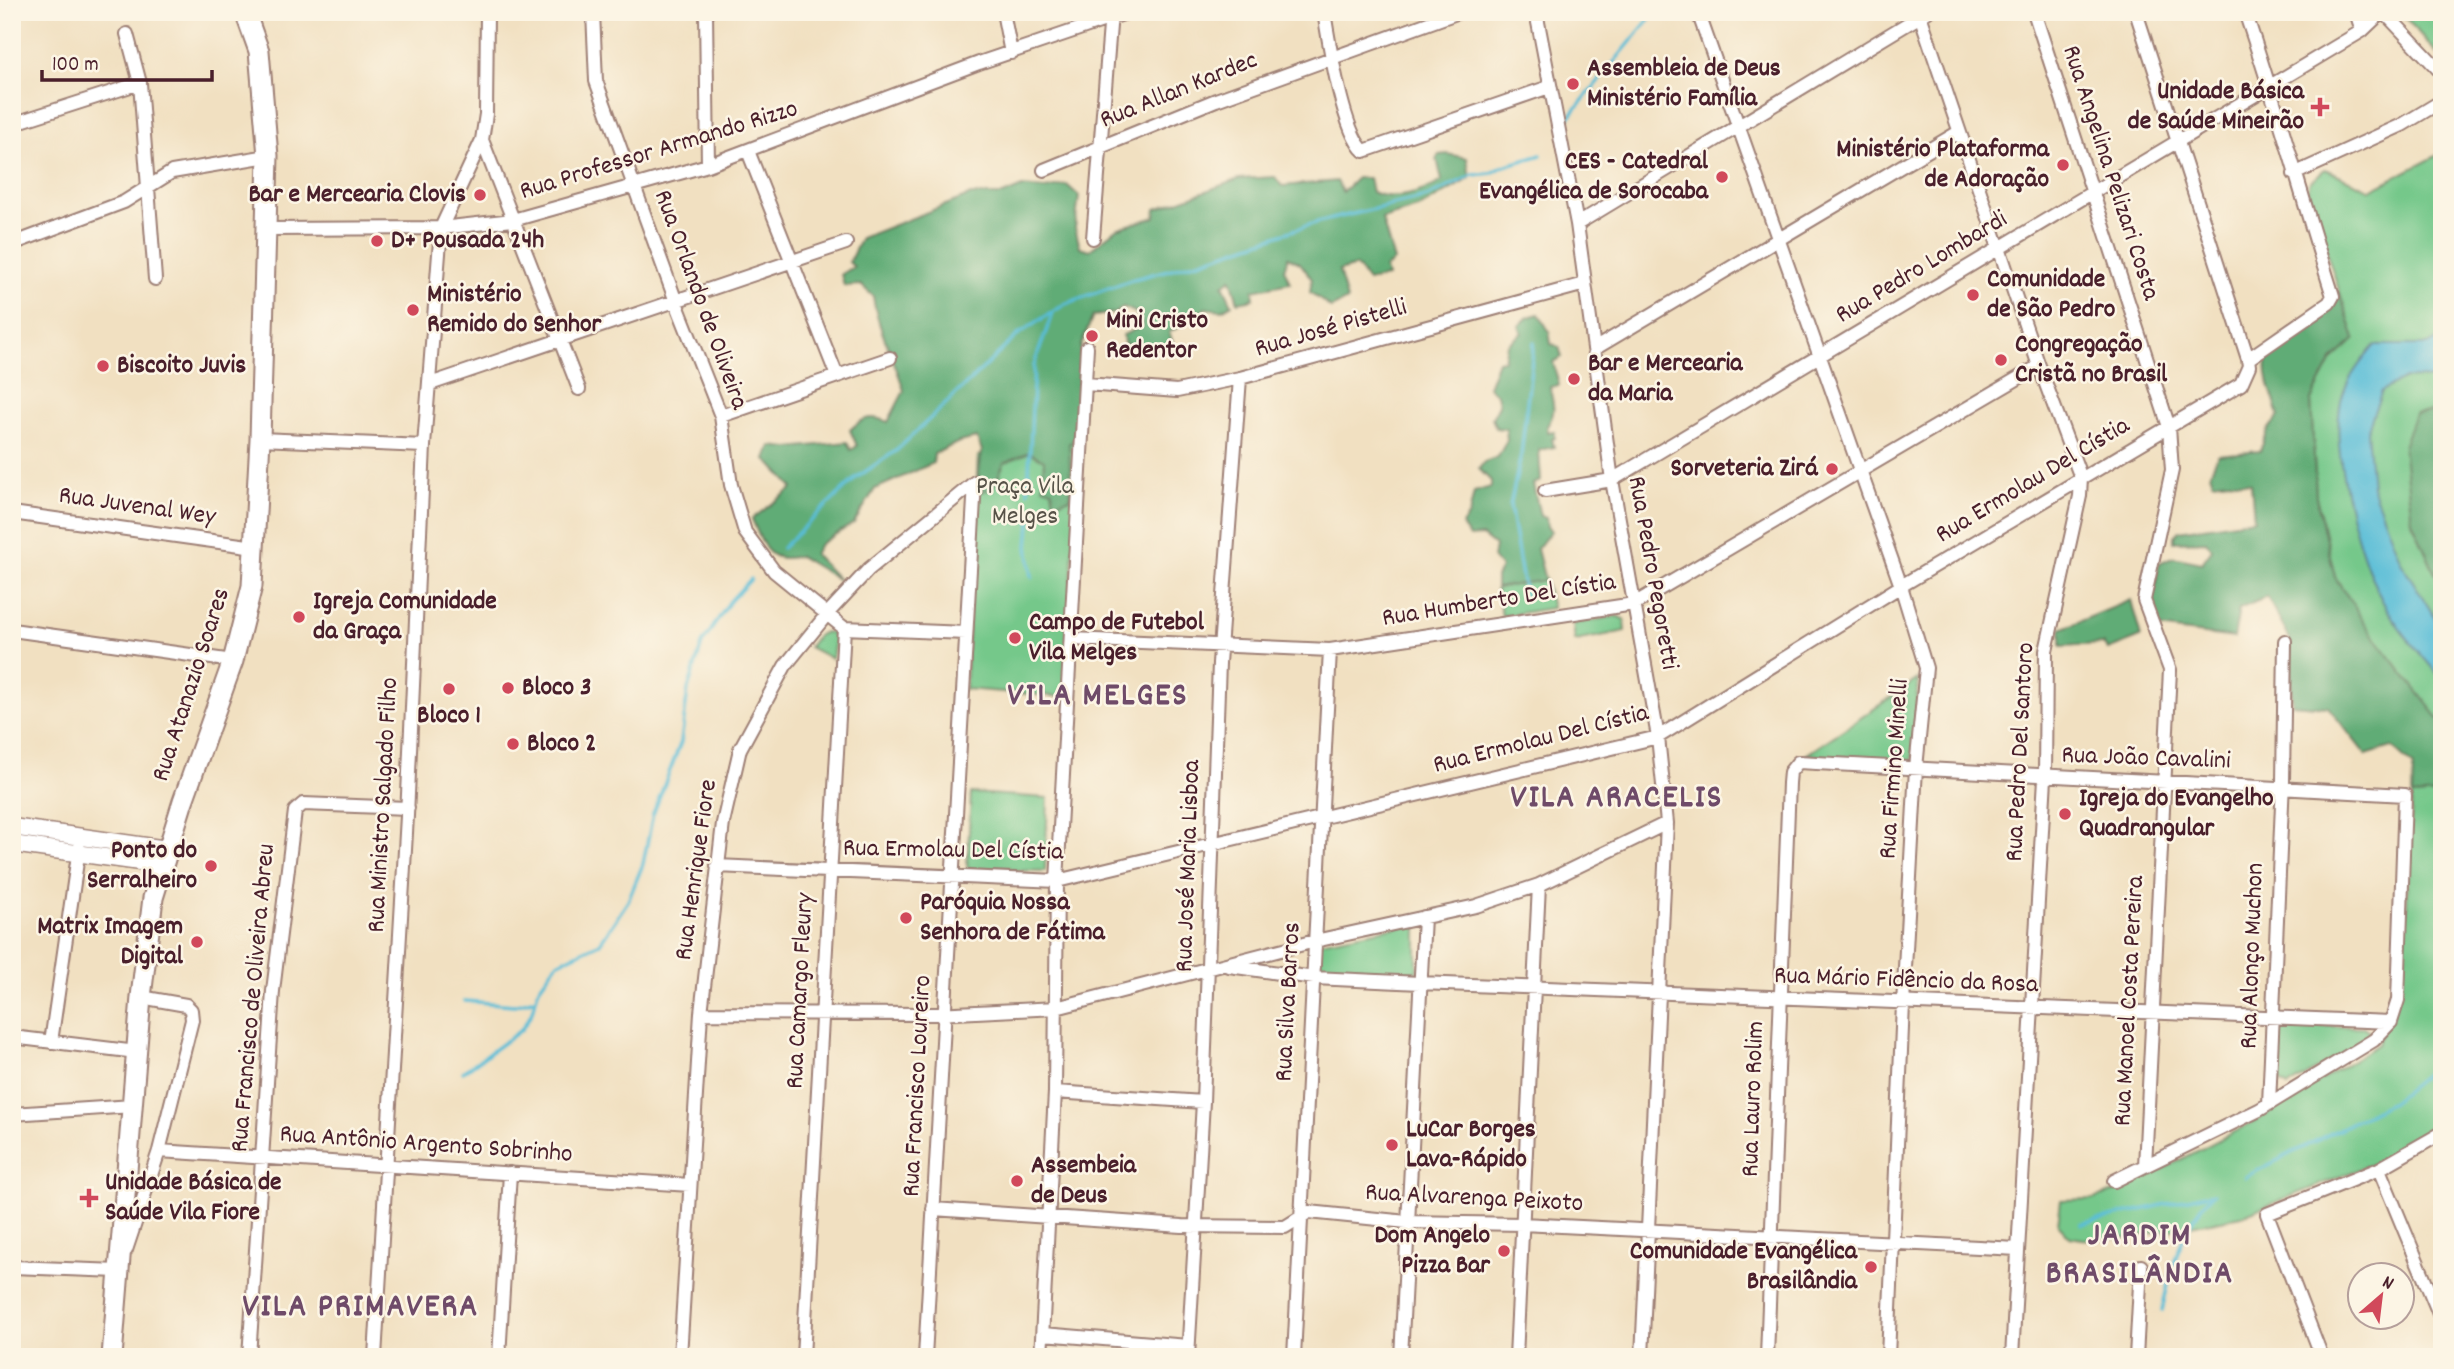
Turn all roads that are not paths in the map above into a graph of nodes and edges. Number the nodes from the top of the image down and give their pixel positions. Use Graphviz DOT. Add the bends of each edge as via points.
graph roads {
  1 [pos="245,12"];
  2 [pos="487,12"];
  3 [pos="593,12"];
  4 [pos="706,12"];
  5 [pos="1003,12"];
  6 [pos="1129,12"];
  7 [pos="1324,12"];
  8 [pos="1459,12"];
  9 [pos="1536,12"];
  10 [pos="1699,12"];
  11 [pos="2034,12"];
  12 [pos="2136,12"];
  13 [pos="2245,12"];
  14 [pos="2356,12"];
  15 [pos="2383,12"];
  16 [pos="1922,14"];
  17 [pos="1112,15"];
  18 [pos="2362,31"];
  19 [pos="127,34"];
  20 [pos="1011,52"];
  21 [pos="1332,56"];
  22 [pos="2442,73"];
  23 [pos="140,83"];
  24 [pos="2271,84"];
  25 [pos="1549,87"];
  26 [pos="2442,101"];
  27 [pos="12,124"];
  28 [pos="1740,126"];
  29 [pos="1959,132"];
  30 [pos="482,140"];
  31 [pos="2177,142"];
  32 [pos="1101,147"];
  33 [pos="748,151"];
  34 [pos="268,156"];
  35 [pos="708,165"];
  36 [pos="1044,170"];
  37 [pos="2294,174"];
  38 [pos="149,184"];
  39 [pos="634,186"];
  40 [pos="2093,192"];
  41 [pos="513,220"];
  42 [pos="1577,224"];
  43 [pos="442,228"];
  44 [pos="267,229"];
  45 [pos="1093,238"];
  46 [pos="1779,239"];
  47 [pos="846,243"];
  48 [pos="12,244"];
  49 [pos="1999,248"];
  50 [pos="791,261"];
  51 [pos="155,279"];
  52 [pos="1585,284"];
  53 [pos="676,301"];
  54 [pos="559,343"];
  55 [pos="1087,347"];
  56 [pos="1594,349"];
  57 [pos="1819,356"];
  58 [pos="890,358"];
  59 [pos="2248,359"];
  60 [pos="2039,366"];
  61 [pos="837,376"];
  62 [pos="1240,378"];
  63 [pos="430,384"];
  64 [pos="1086,384"];
  65 [pos="579,389"];
  66 [pos="721,416"];
  67 [pos="2169,427"];
  68 [pos="260,439"];
  69 [pos="424,446"];
  70 [pos="1858,472"];
  71 [pos="2081,478"];
  72 [pos="1612,480"];
  73 [pos="975,482"];
  74 [pos="1545,491"];
  75 [pos="12,513"];
  76 [pos="255,547"];
  77 [pos="1900,586"];
  78 [pos="1634,604"];
  79 [pos="828,613"];
  80 [pos="844,628"];
  81 [pos="12,630"];
  82 [pos="967,633"];
  83 [pos="1070,639"];
  84 [pos="2285,641"];
  85 [pos="1220,648"];
  86 [pos="1330,650"];
  87 [pos="233,661"];
  88 [pos="1658,737"];
  89 [pos="1798,762"];
  90 [pos="1916,768"];
  91 [pos="2045,778"];
  92 [pos="2164,781"];
  93 [pos="2282,787"];
  94 [pos="408,808"];
  95 [pos="1321,819"];
  96 [pos="1667,823"];
  97 [pos="12,827"];
  98 [pos="1211,842"];
  99 [pos="12,844"];
  100 [pos="79,845"];
  101 [pos="164,857"];
  102 [pos="717,866"];
  103 [pos="830,871"];
  104 [pos="952,879"];
  105 [pos="1057,881"];
  106 [pos="1539,885"];
  107 [pos="1424,917"];
  108 [pos="1315,942"];
  109 [pos="1229,966"];
  110 [pos="1208,971"];
  111 [pos="1314,978"];
  112 [pos="1420,984"];
  113 [pos="1534,988"];
  114 [pos="1659,994"];
  115 [pos="141,997"];
  116 [pos="1780,999"];
  117 [pos="1903,1004"];
  118 [pos="1056,1008"];
  119 [pos="2030,1008"];
  120 [pos="701,1013"];
  121 [pos="2152,1013"];
  122 [pos="822,1014"];
  123 [pos="944,1014"];
  124 [pos="2273,1019"];
  125 [pos="2391,1022"];
  126 [pos="12,1037"];
  127 [pos="51,1042"];
  128 [pos="137,1052"];
  129 [pos="1055,1093"];
  130 [pos="1203,1102"];
  131 [pos="2269,1104"];
  132 [pos="133,1106"];
  133 [pos="12,1114"];
  134 [pos="2442,1133"];
  135 [pos="159,1151"];
  136 [pos="261,1157"];
  137 [pos="387,1166"];
  138 [pos="2145,1166"];
  139 [pos="2379,1169"];
  140 [pos="510,1173"];
  141 [pos="2114,1181"];
  142 [pos="690,1185"];
  143 [pos="134,1204"];
  144 [pos="933,1209"];
  145 [pos="1049,1216"];
  146 [pos="1300,1219"];
  147 [pos="1407,1222"];
  148 [pos="1522,1224"];
  149 [pos="1197,1227"];
  150 [pos="1648,1230"];
  151 [pos="1772,1236"];
  152 [pos="1893,1242"];
  153 [pos="2018,1249"];
  154 [pos="2141,1266"];
  155 [pos="12,1267"];
  156 [pos="119,1271"];
  157 [pos="2442,1321"];
  158 [pos="1043,1334"];
  159 [pos="1188,1351"];
  160 [pos="112,1357"];
  161 [pos="249,1357"];
  162 [pos="375,1357"];
  163 [pos="499,1357"];
  164 [pos="680,1357"];
  165 [pos="803,1357"];
  166 [pos="925,1357"];
  167 [pos="1041,1357"];
  168 [pos="1294,1357"];
  169 [pos="1401,1357"];
  170 [pos="1516,1357"];
  171 [pos="1642,1357"];
  172 [pos="1767,1357"];
  173 [pos="1888,1357"];
  174 [pos="2012,1357"];
  175 [pos="2136,1357"];
  176 [pos="2322,1357"];
  1 -- 34 [label="main road, Rua Atanazio Soares" via="259,51"];
  2 -- 30 [label="street, Rua Ministro Salgado Filho"];
  3 -- 39 [label="street, Rua Orlando de Oliveira" via="596,80"];
  4 -- 35 [label="street"];
  5 -- 20 [label="street"];
  6 -- 17 [label="street, Rua Professor Armando Rizzo"];
  7 -- 21 [label="street"];
  8 -- 21 [label="street, Rua Allan Kardec"];
  9 -- 25 [label="street, Rua Pedro Pegoretti"];
  10 -- 28 [label="street, Rua Firmino Minelli"];
  11 -- 40 [label="street, Rua Angelina Pelizari Costa"];
  12 -- 31 [label="street"];
  13 -- 24 [label="street"];
  14 -- 18 [label="street"];
  15 -- 18 [label="street, Rua Pedro Lombardi"];
  15 -- 22 [label="street"];
  16 -- 28 [label="street"];
  16 -- 29 [label="street, Rua Pedro Del Santoro"];
  17 -- 20 [label="street, Rua Professor Armando Rizzo"];
  17 -- 32 [label="street"];
  18 -- 24 [label="street, Rua Pedro Lombardi"];
  19 -- 23 [label="street"];
  20 -- 33 [label="street, Rua Professor Armando Rizzo"];
  21 -- 25 [label="street" via="1353,138 1368,152"];
  21 -- 32 [label="street, Rua Allan Kardec"];
  23 -- 27 [label="street"];
  23 -- 38 [label="street"];
  24 -- 31 [label="street, Rua Pedro Lombardi"];
  24 -- 37 [label="street"];
  25 -- 42 [label="street, Rua Pedro Pegoretti"];
  26 -- 37 [label="street" via="2402,125"];
  28 -- 42 [label="street"];
  28 -- 46 [label="street, Rua Firmino Minelli"];
  29 -- 46 [label="street"];
  29 -- 49 [label="street, Rua Pedro Del Santoro"];
  30 -- 41 [label="street"];
  30 -- 43 [label="street, Rua Ministro Salgado Filho"];
  31 -- 40 [label="street, Rua Pedro Lombardi"];
  31 -- 59 [label="street"];
  32 -- 36 [label="street, Rua Allan Kardec"];
  32 -- 45 [label="street"];
  33 -- 35 [label="street, Rua Professor Armando Rizzo"];
  33 -- 50 [label="street"];
  34 -- 38 [label="street" via="172,172"];
  34 -- 44 [label="main road, Rua Atanazio Soares"];
  35 -- 39 [label="street, Rua Professor Armando Rizzo"];
  37 -- 59 [label="street, Rua Ermolau Del Cístia" via="2333,296"];
  38 -- 48 [label="street" via="124,202"];
  38 -- 51 [label="street"];
  39 -- 41 [label="street, Rua Professor Armando Rizzo"];
  39 -- 53 [label="street, Rua Orlando de Oliveira"];
  40 -- 49 [label="street, Rua Pedro Lombardi"];
  40 -- 67 [label="street, Rua Angelina Pelizari Costa"];
  41 -- 43 [label="street, Rua Professor Armando Rizzo"];
  41 -- 54 [label="street"];
  42 -- 52 [label="street, Rua Pedro Pegoretti"];
  43 -- 44 [label="street, Rua Professor Armando Rizzo"];
  43 -- 63 [label="street, Rua Ministro Salgado Filho"];
  44 -- 68 [label="main road, Rua Atanazio Soares"];
  46 -- 56 [label="street"];
  46 -- 57 [label="street, Rua Firmino Minelli"];
  47 -- 50 [label="street"];
  49 -- 57 [label="street, Rua Pedro Lombardi"];
  49 -- 60 [label="street, Rua Pedro Del Santoro"];
  50 -- 53 [label="street"];
  50 -- 61 [label="street"];
  52 -- 56 [label="street, Rua Pedro Pegoretti"];
  52 -- 62 [label="street, Rua José Pistelli"];
  53 -- 54 [label="street"];
  53 -- 66 [label="street, Rua Orlando de Oliveira"];
  54 -- 63 [label="street"];
  54 -- 65 [label="street"];
  55 -- 64 [label="street"];
  56 -- 72 [label="street, Rua Pedro Pegoretti"];
  57 -- 70 [label="street, Rua Firmino Minelli"];
  57 -- 72 [label="street, Rua Pedro Lombardi"];
  58 -- 61 [label="street"];
  59 -- 67 [label="street, Rua Ermolau Del Cístia" via="2241,384"];
  60 -- 70 [label="street, Rua Humberto Del Cístia"];
  60 -- 71 [label="street, Rua Pedro Del Santoro"];
  61 -- 66 [label="street"];
  62 -- 64 [label="street, Rua José Pistelli" via="1177,391"];
  62 -- 85 [label="street, Rua José Maria Lisboa"];
  63 -- 69 [label="street, Rua Ministro Salgado Filho"];
  64 -- 83 [label="street"];
  66 -- 79 [label="street, Rua Orlando de Oliveira" via="731,485 745,533 774,571"];
  67 -- 71 [label="street, Rua Ermolau Del Cístia"];
  67 -- 92 [label="street, Rua Manoel Costa Pereira" via="2172,470 2144,600 2170,670"];
  68 -- 69 [label="street"];
  68 -- 76 [label="main road, Rua Atanazio Soares"];
  69 -- 94 [label="street, Rua Ministro Salgado Filho"];
  70 -- 77 [label="street, Rua Firmino Minelli"];
  70 -- 78 [label="street, Rua Humberto Del Cístia"];
  71 -- 77 [label="street, Rua Ermolau Del Cístia"];
  71 -- 91 [label="street, Rua Pedro Del Santoro" via="2046,651"];
  72 -- 74 [label="street, Rua Pedro Lombardi"];
  72 -- 78 [label="street, Rua Pedro Pegoretti"];
  73 -- 79 [label="street, Rua Henrique Fiore" via="869,569"];
  73 -- 82 [label="street, Rua Francisco Loureiro"];
  75 -- 76 [label="street, Rua Juvenal Wey"];
  76 -- 87 [label="main road, Rua Atanazio Soares" via="252,586"];
  77 -- 88 [label="street, Rua Ermolau Del Cístia"];
  77 -- 90 [label="street, Rua Firmino Minelli" via="1926,668"];
  78 -- 86 [label="street, Rua Humberto Del Cístia"];
  78 -- 88 [label="street, Rua Pedro Pegoretti"];
  79 -- 80 [label="street"];
  79 -- 102 [label="street, Rua Henrique Fiore" via="785,666 749,729 735,768"];
  80 -- 82 [label="street"];
  80 -- 103 [label="street, Rua Camargo Fleury"];
  81 -- 87 [label="street"];
  82 -- 104 [label="street, Rua Francisco Loureiro"];
  83 -- 85 [label="street, Rua Humberto Del Cístia"];
  83 -- 105 [label="street"];
  84 -- 93 [label="street, Rua Alonço Muchon"];
  85 -- 86 [label="street, Rua Humberto Del Cístia"];
  85 -- 98 [label="street, Rua José Maria Lisboa"];
  86 -- 95 [label="street, Rua Silva Barros"];
  87 -- 101 [label="main road, Rua Atanazio Soares"];
  88 -- 95 [label="street, Rua Ermolau Del Cístia"];
  88 -- 96 [label="street, Rua Pedro Pegoretti"];
  89 -- 90 [label="street, Rua João Cavalini"];
  89 -- 116 [label="street, Rua Lauro Rolim" via="1788,783"];
  90 -- 91 [label="street, Rua João Cavalini"];
  90 -- 117 [label="street, Rua Firmino Minelli"];
  91 -- 92 [label="street, Rua João Cavalini"];
  91 -- 119 [label="street, Rua Pedro Del Santoro"];
  92 -- 93 [label="street, Rua João Cavalini"];
  92 -- 121 [label="street, Rua Manoel Costa Pereira"];
  93 -- 124 [label="street, Rua Alonço Muchon"];
  93 -- 125 [label="street, Rua João Cavalini" via="2402,793 2406,798 2398,1000"];
  94 -- 136 [label="street, Rua Francisco de Oliveira Abreu" via="303,804 295,811"];
  94 -- 137 [label="street, Rua Ministro Salgado Filho"];
  95 -- 98 [label="street, Rua Ermolau Del Cístia"];
  95 -- 108 [label="street, Rua Silva Barros"];
  96 -- 106 [label="street"];
  96 -- 114 [label="street, Rua Pedro Pegoretti"];
  97 -- 100 [label="street"];
  98 -- 105 [label="street, Rua Ermolau Del Cístia"];
  98 -- 110 [label="street, Rua José Maria Lisboa"];
  99 -- 100 [label="street"];
  100 -- 101 [label="street"];
  100 -- 127 [label="street"];
  101 -- 115 [label="main road, Rua Atanazio Soares" via="153,898"];
  102 -- 103 [label="street, Rua Ermolau Del Cístia"];
  102 -- 120 [label="street, Rua Henrique Fiore"];
  103 -- 104 [label="street, Rua Ermolau Del Cístia"];
  103 -- 122 [label="street, Rua Camargo Fleury"];
  104 -- 105 [label="street, Rua Ermolau Del Cístia"];
  104 -- 123 [label="street, Rua Francisco Loureiro"];
  105 -- 118 [label="street"];
  106 -- 107 [label="street"];
  106 -- 113 [label="street"];
  107 -- 108 [label="street"];
  107 -- 112 [label="street"];
  108 -- 109 [label="street"];
  108 -- 111 [label="street, Rua Silva Barros"];
  109 -- 110 [label="street"];
  109 -- 111 [label="street, Rua Mário Fidêncio da Rosa"];
  110 -- 118 [label="street"];
  110 -- 130 [label="street, Rua José Maria Lisboa"];
  111 -- 112 [label="street, Rua Mário Fidêncio da Rosa"];
  111 -- 146 [label="street, Rua Silva Barros"];
  112 -- 113 [label="street, Rua Mário Fidêncio da Rosa"];
  112 -- 147 [label="street"];
  113 -- 114 [label="street, Rua Mário Fidêncio da Rosa"];
  113 -- 148 [label="street"];
  114 -- 116 [label="street, Rua Mário Fidêncio da Rosa"];
  114 -- 150 [label="street, Rua Pedro Pegoretti"];
  115 -- 128 [label="main road, Rua Atanazio Soares"];
  115 -- 135 [label="street" via="186,1004 191,1010"];
  116 -- 117 [label="street, Rua Mário Fidêncio da Rosa"];
  116 -- 151 [label="street, Rua Lauro Rolim"];
  117 -- 119 [label="street, Rua Mário Fidêncio da Rosa"];
  117 -- 152 [label="street, Rua Firmino Minelli"];
  118 -- 123 [label="street"];
  118 -- 129 [label="street"];
  119 -- 121 [label="street, Rua Mário Fidêncio da Rosa"];
  119 -- 153 [label="street, Rua Pedro Del Santoro"];
  120 -- 122 [label="street"];
  120 -- 142 [label="street, Rua Henrique Fiore"];
  121 -- 124 [label="street, Rua Mário Fidêncio da Rosa"];
  121 -- 138 [label="street, Rua Manoel Costa Pereira"];
  122 -- 123 [label="street"];
  122 -- 165 [label="street, Rua Camargo Fleury"];
  123 -- 144 [label="street, Rua Francisco Loureiro"];
  124 -- 125 [label="street, Rua Mário Fidêncio da Rosa"];
  124 -- 131 [label="street, Rua Alonço Muchon"];
  125 -- 131 [label="street" via="2374,1040"];
  126 -- 127 [label="street"];
  127 -- 128 [label="street"];
  128 -- 132 [label="main road, Rua Atanazio Soares"];
  129 -- 130 [label="street"];
  129 -- 145 [label="street"];
  130 -- 149 [label="street, Rua José Maria Lisboa"];
  131 -- 138 [label="street"];
  132 -- 133 [label="street"];
  132 -- 143 [label="main road, Rua Atanazio Soares"];
  134 -- 139 [label="street"];
  135 -- 136 [label="street, Rua Antônio Argento Sobrinho"];
  135 -- 143 [label="street"];
  136 -- 137 [label="street, Rua Antônio Argento Sobrinho"];
  136 -- 161 [label="street, Rua Francisco de Oliveira Abreu"];
  137 -- 140 [label="street, Rua Antônio Argento Sobrinho"];
  137 -- 162 [label="street, Rua Ministro Salgado Filho"];
  138 -- 141 [label="street"];
  139 -- 157 [label="street"];
  139 -- 176 [label="street" via="2265,1217"];
  140 -- 142 [label="street, Rua Antônio Argento Sobrinho"];
  140 -- 163 [label="street"];
  142 -- 164 [label="street, Rua Henrique Fiore"];
  143 -- 156 [label="main road, Rua Atanazio Soares"];
  144 -- 145 [label="street, Rua Alvarenga Peixoto"];
  144 -- 166 [label="street, Rua Francisco Loureiro"];
  145 -- 149 [label="street, Rua Alvarenga Peixoto"];
  145 -- 158 [label="street"];
  146 -- 147 [label="street, Rua Alvarenga Peixoto" via="1309,1212"];
  146 -- 149 [label="street, Rua Alvarenga Peixoto" via="1285,1227"];
  146 -- 168 [label="street, Rua Silva Barros"];
  147 -- 148 [label="street, Rua Alvarenga Peixoto"];
  147 -- 169 [label="street"];
  148 -- 150 [label="street, Rua Alvarenga Peixoto"];
  148 -- 170 [label="street"];
  149 -- 159 [label="street, Rua José Maria Lisboa"];
  150 -- 151 [label="street, Rua Alvarenga Peixoto"];
  150 -- 171 [label="street, Rua Pedro Pegoretti"];
  151 -- 152 [label="street, Rua Alvarenga Peixoto"];
  151 -- 172 [label="street, Rua Lauro Rolim"];
  152 -- 153 [label="street, Rua Alvarenga Peixoto"];
  152 -- 173 [label="street, Rua Firmino Minelli"];
  153 -- 174 [label="street, Rua Pedro Del Santoro"];
  154 -- 175 [label="street"];
  155 -- 156 [label="street"];
  156 -- 160 [label="main road, Rua Atanazio Soares"];
  158 -- 159 [label="street"];
  158 -- 167 [label="street"];
}
